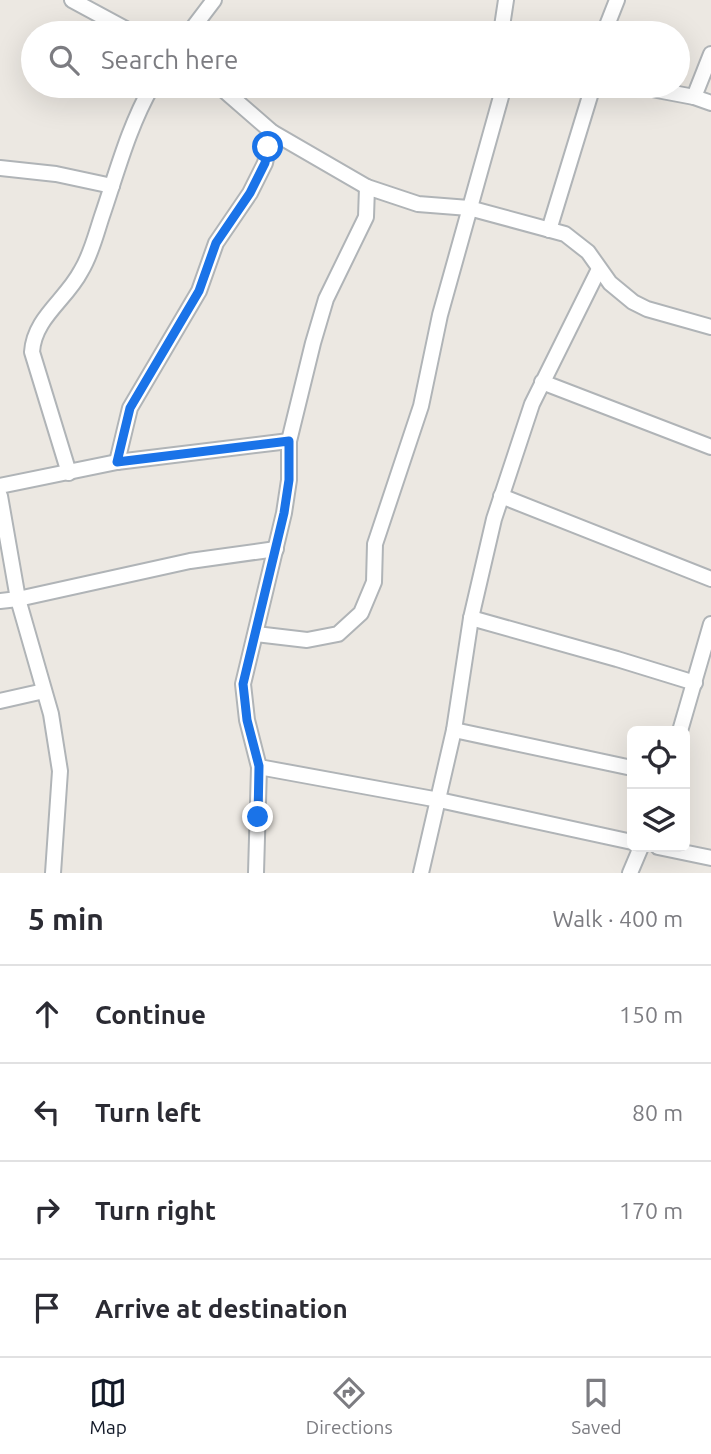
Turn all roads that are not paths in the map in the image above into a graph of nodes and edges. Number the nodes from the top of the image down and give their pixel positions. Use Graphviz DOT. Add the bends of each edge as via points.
graph roads {
  1 [pos="72,0"];
  2 [pos="214,0"];
  3 [pos="506,0"];
  4 [pos="617,0"];
  5 [pos="111,21"];
  6 [pos="198,21"];
  7 [pos="503,21"];
  8 [pos="609,21"];
  9 [pos="711,54"];
  10 [pos="690,95"];
  11 [pos="694,96"];
  12 [pos="145,98"];
  13 [pos="233,98"];
  14 [pos="501,98"];
  15 [pos="589,98"];
  16 [pos="711,103"];
  17 [pos="272,132"];
  18 [pos="0,168"];
  19 [pos="113,186"];
  20 [pos="368,187"];
  21 [pos="469,208"];
  22 [pos="549,230"];
  23 [pos="599,269"];
  24 [pos="711,327"];
  25 [pos="542,382"];
  26 [pos="289,441"];
  27 [pos="711,447"];
  28 [pos="117,462"];
  29 [pos="69,473"];
  30 [pos="0,486"];
  31 [pos="0,496"];
  32 [pos="501,496"];
  33 [pos="276,549"];
  34 [pos="711,579"];
  35 [pos="18,599"];
  36 [pos="0,601"];
  37 [pos="471,618"];
  38 [pos="711,624"];
  39 [pos="256,634"];
  40 [pos="695,683"];
  41 [pos="44,691"];
  42 [pos="0,701"];
  43 [pos="682,726"];
  44 [pos="454,730"];
  45 [pos="259,766"];
  46 [pos="627,767"];
  47 [pos="439,800"];
  48 [pos="627,841"];
  49 [pos="639,852"];
  50 [pos="682,852"];
  51 [pos="711,858"];
  52 [pos="53,873"];
  53 [pos="256,873"];
  54 [pos="421,873"];
  55 [pos="630,873"];
  1 -- 5 [label="street"];
  2 -- 6 [label="street"];
  3 -- 7 [label="street"];
  4 -- 8 [label="street"];
  9 -- 11 [label="street"];
  10 -- 11 [label="street"];
  11 -- 16 [label="street"];
  12 -- 19 [label="street"];
  13 -- 17 [label="street"];
  14 -- 21 [label="street"];
  15 -- 22 [label="street"];
  17 -- 20 [label="street"];
  17 -- 28 [label="street" via="265,163 250,193 216,243 199,291 130,408"];
  18 -- 19 [label="street"];
  19 -- 29 [label="street" via="82,271 44,319 32,343"];
  20 -- 21 [label="street" via="418,204"];
  20 -- 26 [label="street" via="366,217 326,299"];
  21 -- 22 [label="street"];
  21 -- 39 [label="street" via="421,406 375,544 374,582 361,613 338,634 307,640"];
  22 -- 23 [label="street" via="578,243"];
  23 -- 24 [label="street" via="647,309"];
  23 -- 25 [label="street"];
  25 -- 27 [label="street"];
  25 -- 32 [label="street"];
  26 -- 28 [label="street"];
  26 -- 33 [label="street" via="289,480"];
  28 -- 29 [label="street"];
  29 -- 30 [label="street"];
  31 -- 35 [label="street"];
  32 -- 34 [label="street"];
  32 -- 37 [label="street"];
  33 -- 35 [label="street" via="190,561"];
  33 -- 39 [label="street"];
  35 -- 36 [label="street"];
  35 -- 41 [label="street"];
  37 -- 40 [label="street"];
  37 -- 44 [label="street"];
  38 -- 40 [label="street"];
  39 -- 45 [label="street" via="243,684"];
  40 -- 43 [label="street"];
  41 -- 42 [label="street"];
  41 -- 52 [label="street" via="60,771"];
  44 -- 46 [label="street"];
  44 -- 47 [label="street"];
  45 -- 47 [label="street"];
  45 -- 53 [label="street"];
  47 -- 48 [label="street"];
  47 -- 54 [label="street"];
  49 -- 55 [label="street"];
  50 -- 51 [label="street"];
}
